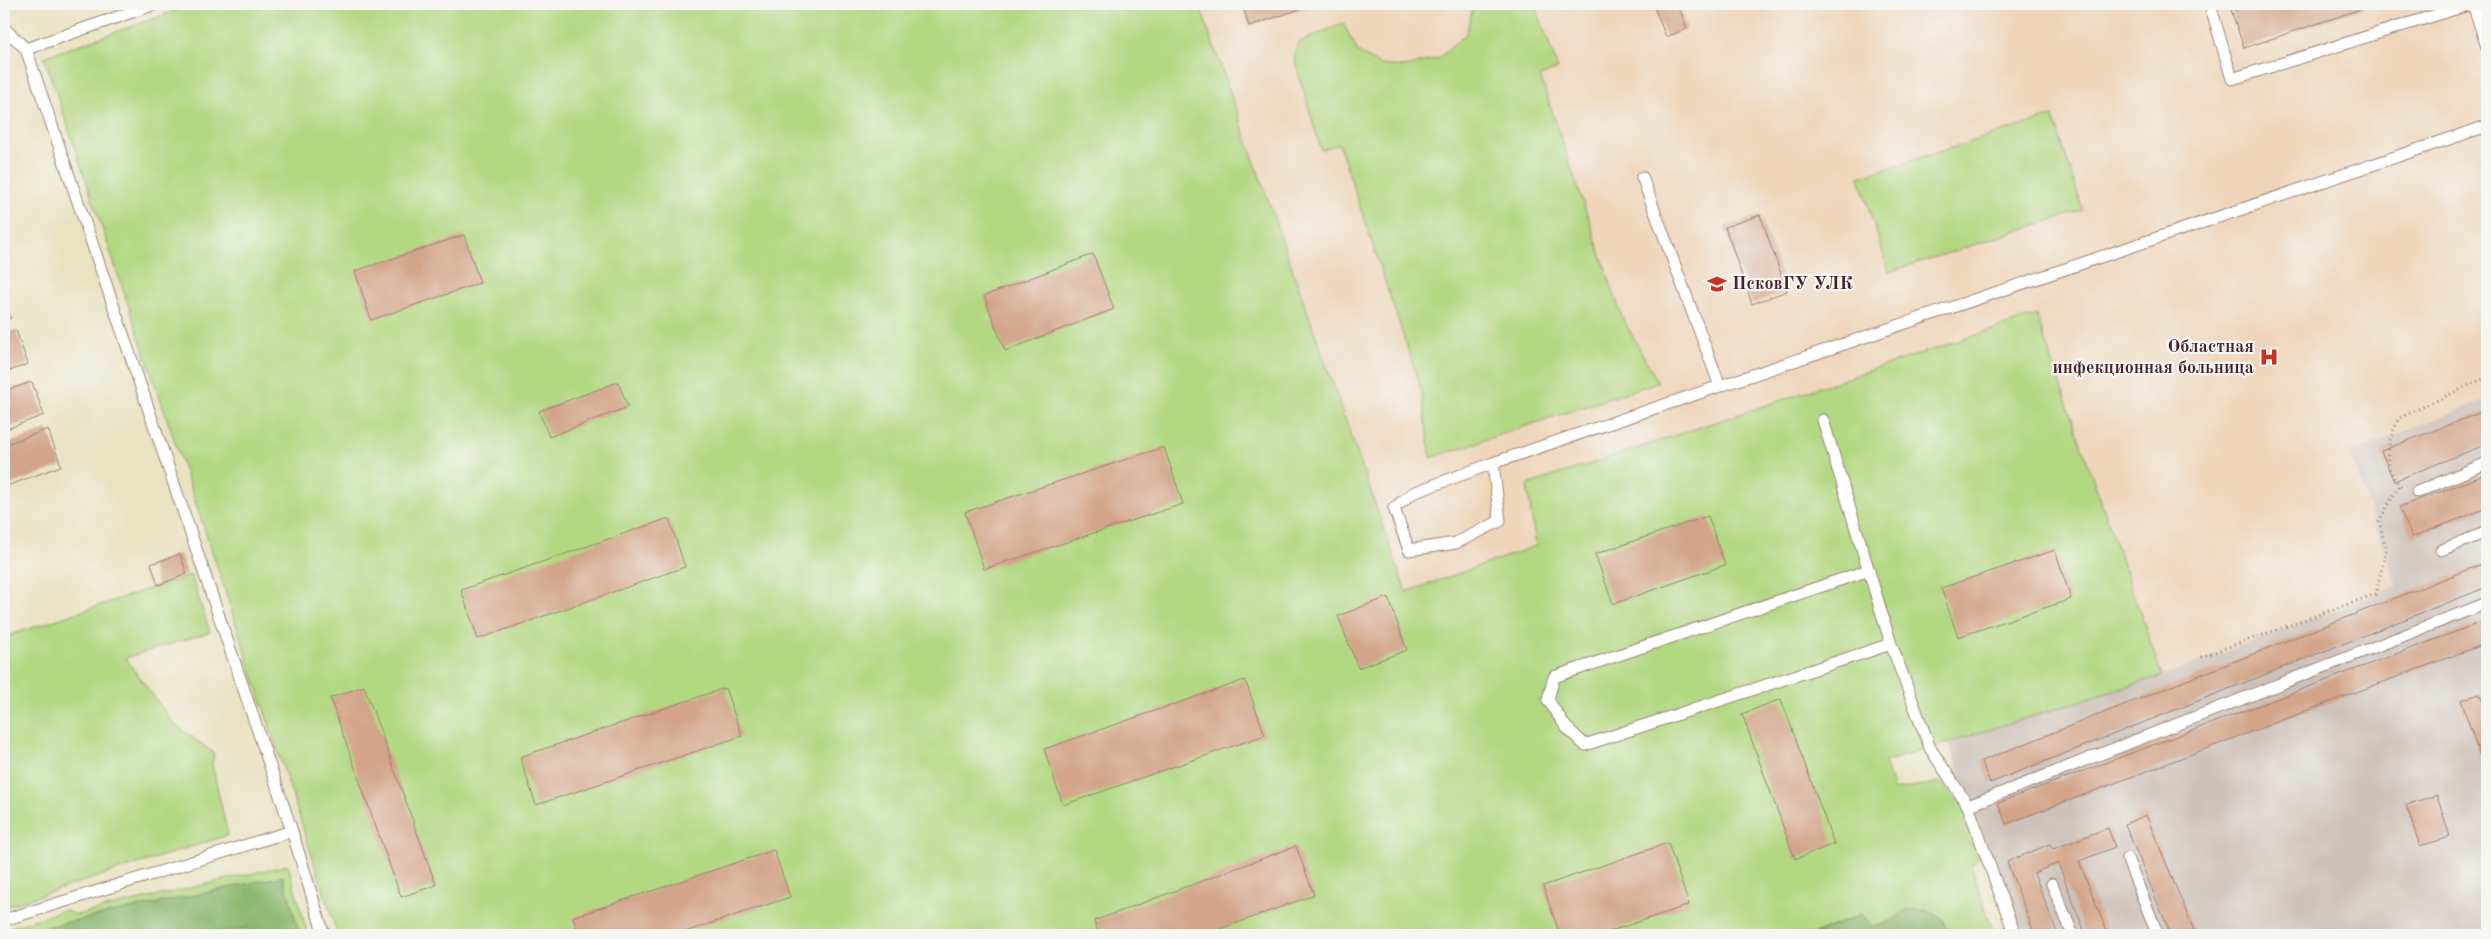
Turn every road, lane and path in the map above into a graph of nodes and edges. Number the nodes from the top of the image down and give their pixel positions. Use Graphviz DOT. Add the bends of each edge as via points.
graph roads {
  1 [pos="155,4"];
  2 [pos="2210,4"];
  3 [pos="2472,4"];
  4 [pos="4,28"];
  5 [pos="2487,46"];
  6 [pos="26,49"];
  7 [pos="2487,126"];
  8 [pos="1642,177"];
  9 [pos="2487,377"];
  10 [pos="1720,386"];
  11 [pos="1823,420"];
  12 [pos="1493,463"];
  13 [pos="2487,463"];
  14 [pos="2399,486"];
  15 [pos="2416,492"];
  16 [pos="2487,532"];
  17 [pos="2441,550"];
  18 [pos="1869,570"];
  19 [pos="2487,603"];
  20 [pos="1891,644"];
  21 [pos="2201,657"];
  22 [pos="1968,806"];
  23 [pos="292,831"];
  24 [pos="2127,858"];
  25 [pos="2052,884"];
  26 [pos="4,920"];
  27 [pos="324,935"];
  28 [pos="2015,935"];
  29 [pos="2073,935"];
  30 [pos="2158,935"];
  1 -- 6 [label="lane"];
  2 -- 3 [label="lane" via="2232,79"];
  3 -- 5 [label="lane"];
  4 -- 6 [label="lane"];
  6 -- 23 [label="lane"];
  7 -- 10 [label="lane"];
  8 -- 10 [label="lane"];
  9 -- 14 [label="path" via="2399,418 2388,444 2389,470"];
  10 -- 12 [label="lane"];
  11 -- 18 [label="lane"];
  12 -- 12 [label="lane" via="1413,493 1394,508 1409,550 1456,543 1500,521"];
  13 -- 15 [label="lane"];
  14 -- 15 [label="path"];
  14 -- 21 [label="path" via="2379,521 2386,549 2376,594"];
  16 -- 17 [label="lane"];
  18 -- 20 [label="lane"];
  18 -- 20 [label="lane" via="1554,677 1548,700 1566,727 1585,745"];
  19 -- 22 [label="lane"];
  20 -- 22 [label="lane" via="1930,748"];
  22 -- 28 [label="lane"];
  23 -- 26 [label="lane"];
  23 -- 27 [label="lane"];
  24 -- 30 [label="lane"];
  25 -- 29 [label="lane"];
}
